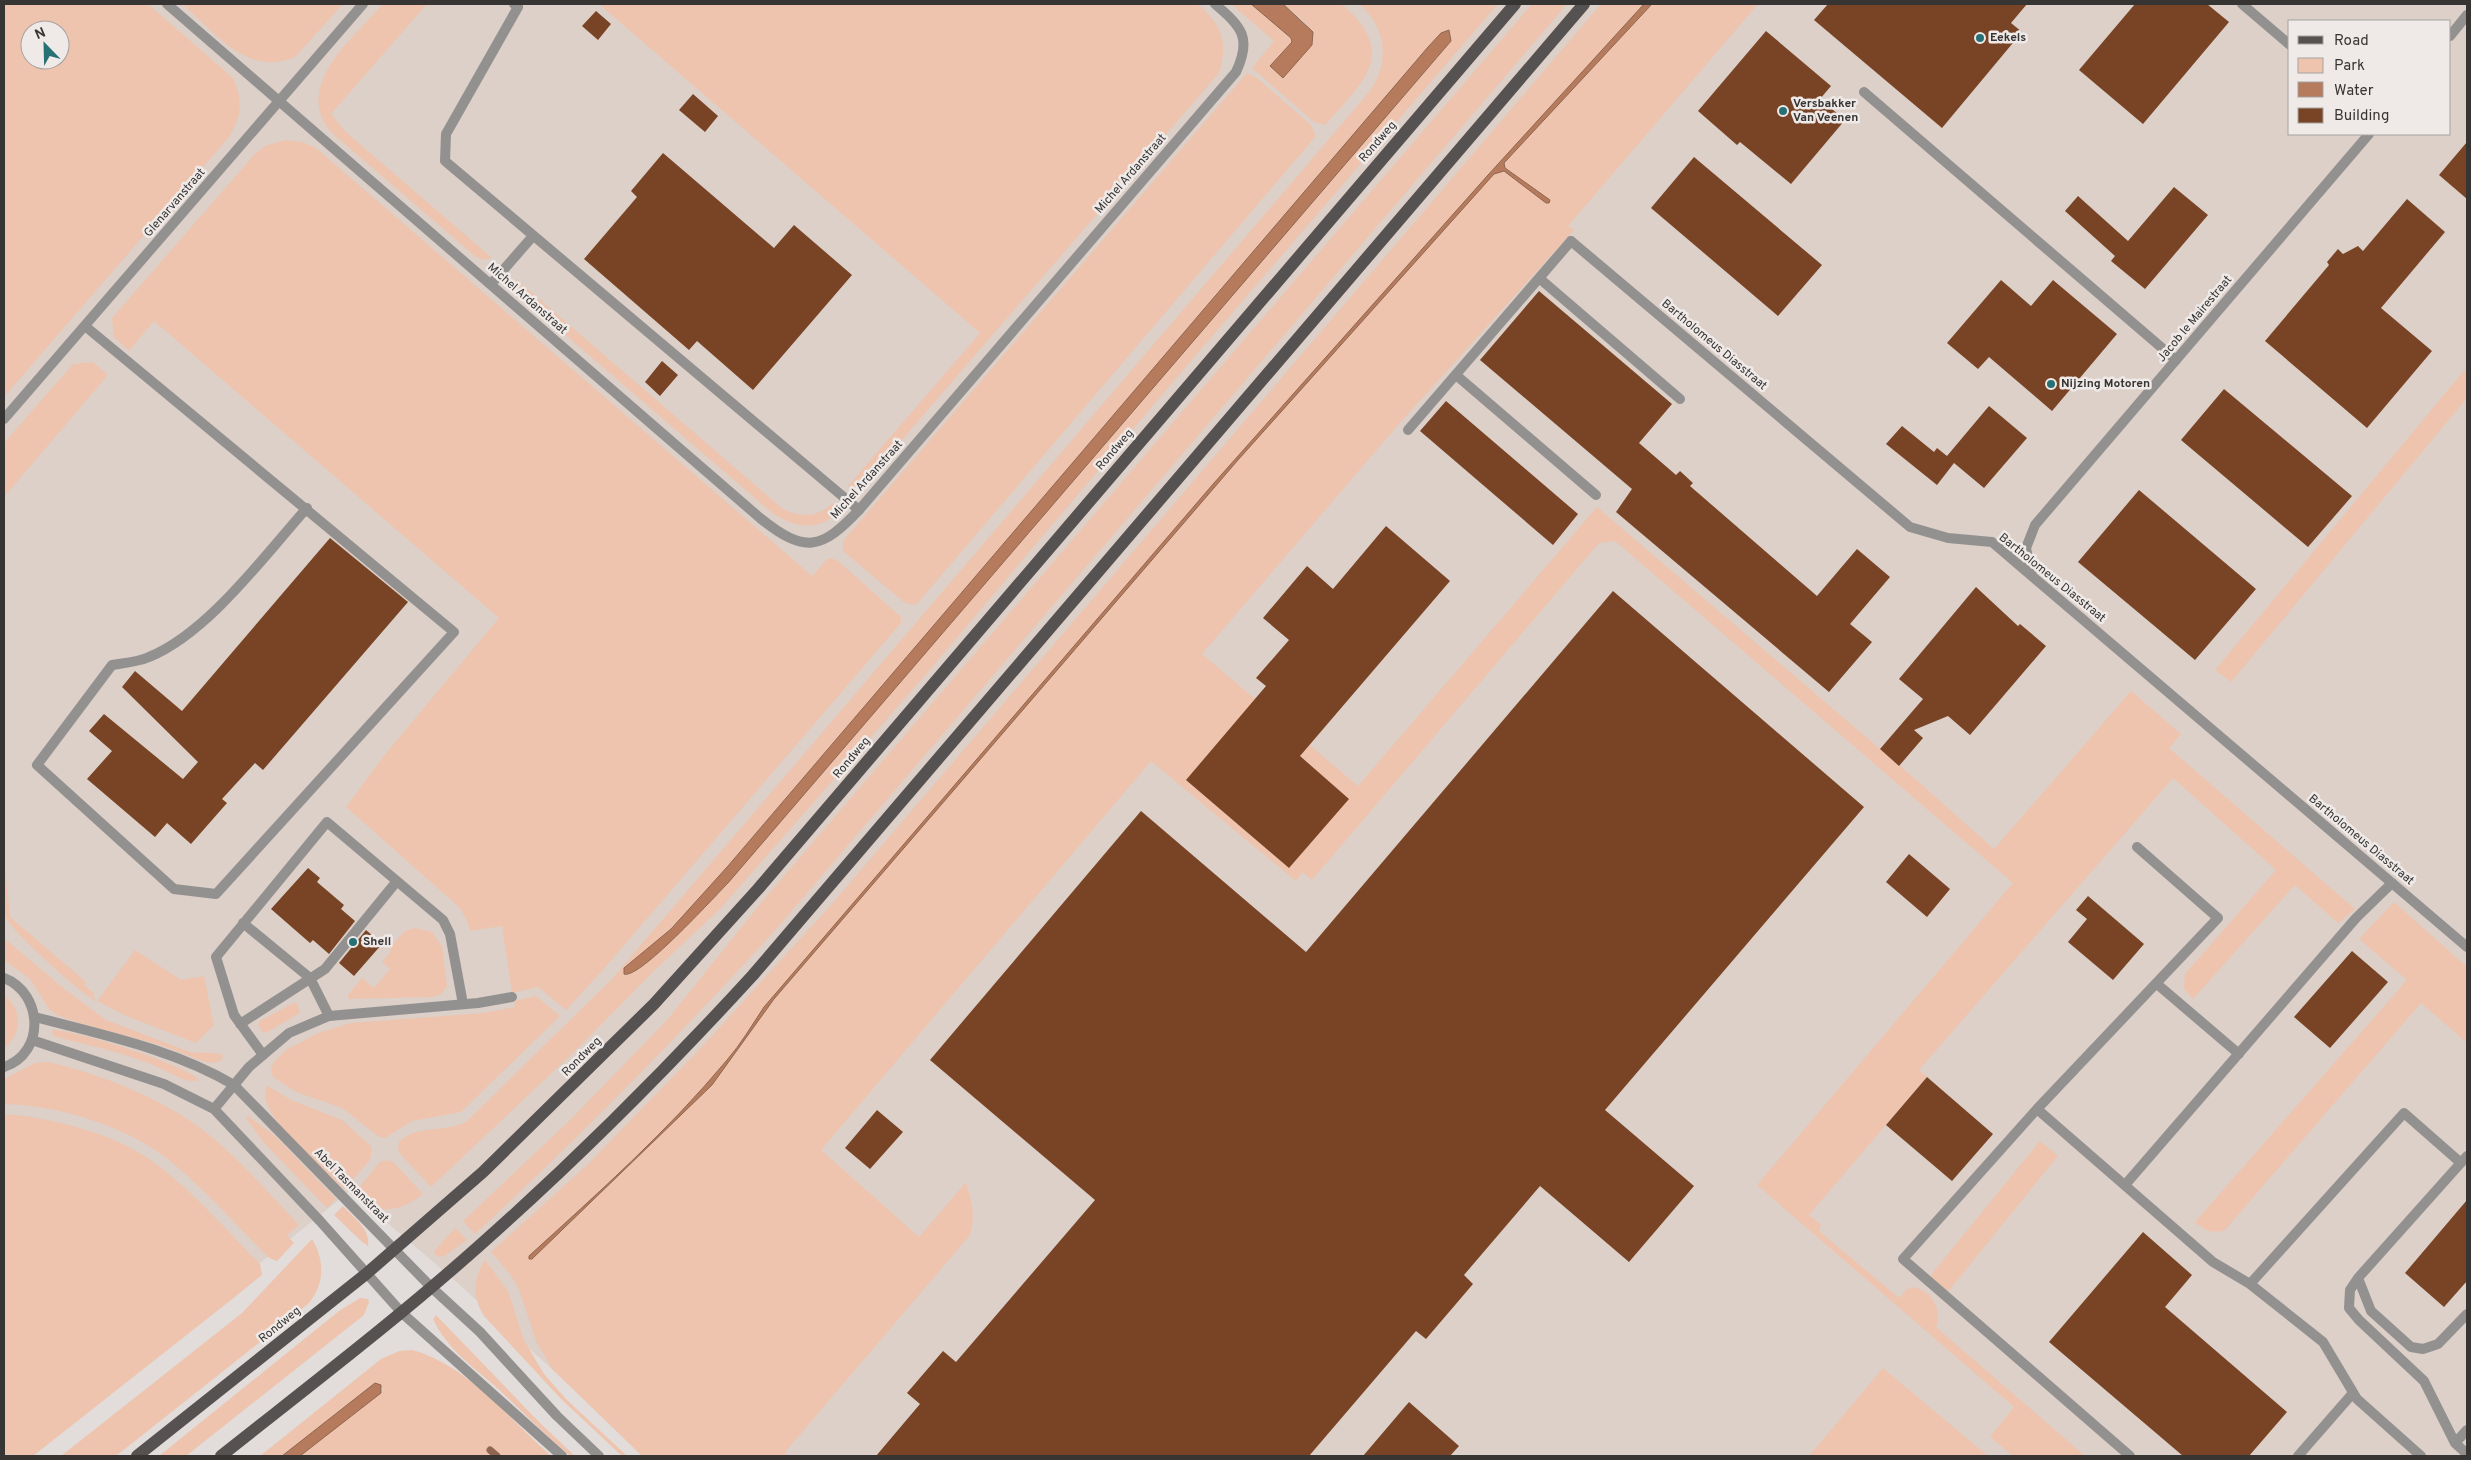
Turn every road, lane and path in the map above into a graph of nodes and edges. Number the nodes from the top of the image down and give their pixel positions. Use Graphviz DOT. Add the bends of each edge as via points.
graph roads {
  1 [pos="166,4"];
  2 [pos="363,4"];
  3 [pos="514,4"];
  4 [pos="1215,4"];
  5 [pos="1515,4"];
  6 [pos="1584,4"];
  7 [pos="2242,4"];
  8 [pos="2467,15"];
  9 [pos="2451,35"];
  10 [pos="2288,43"];
  11 [pos="1864,92"];
  12 [pos="280,101"];
  13 [pos="2368,135"];
  14 [pos="533,236"];
  15 [pos="1539,278"];
  16 [pos="491,284"];
  17 [pos="85,326"];
  18 [pos="2176,360"];
  19 [pos="1456,375"];
  20 [pos="1680,399"];
  21 [pos="4,419"];
  22 [pos="1408,430"];
  23 [pos="1596,495"];
  24 [pos="306,508"];
  25 [pos="859,510"];
  26 [pos="2032,576"];
  27 [pos="2137,847"];
  28 [pos="397,881"];
  29 [pos="2392,883"];
  30 [pos="243,923"];
  31 [pos="2467,947"];
  32 [pos="4,978"];
  33 [pos="310,978"];
  34 [pos="2157,984"];
  35 [pos="512,997"];
  36 [pos="463,1004"];
  37 [pos="329,1016"];
  38 [pos="35,1017"];
  39 [pos="240,1024"];
  40 [pos="32,1040"];
  41 [pos="2238,1054"];
  42 [pos="263,1055"];
  43 [pos="4,1067"];
  44 [pos="234,1085"];
  45 [pos="2037,1109"];
  46 [pos="214,1110"];
  47 [pos="2464,1159"];
  48 [pos="2125,1186"];
  49 [pos="395,1249"];
  50 [pos="366,1274"];
  51 [pos="2358,1278"];
  52 [pos="2250,1284"];
  53 [pos="431,1287"];
  54 [pos="402,1312"];
  55 [pos="2467,1314"];
  56 [pos="2353,1393"];
  57 [pos="2467,1430"];
  58 [pos="2455,1443"];
  59 [pos="2467,1454"];
  60 [pos="137,1456"];
  61 [pos="221,1456"];
  62 [pos="562,1456"];
  63 [pos="599,1456"];
  64 [pos="2130,1456"];
  65 [pos="2298,1456"];
  66 [pos="2421,1456"];
  1 -- 12 [label="street, Michel Ardanstraat"];
  2 -- 12 [label="street, Glenarvanstraat"];
  3 -- 14 [label="street" via="518,7 446,134 444,161"];
  4 -- 25 [label="street, Michel Ardanstraat" via="1244,39 1245,52 1236,72"];
  5 -- 49 [label="main road, Rondweg" via="758,889 654,1004 558,1101"];
  6 -- 53 [label="main road" via="753,975 619,1115 480,1246"];
  7 -- 10 [label="street"];
  8 -- 9 [label="street"];
  11 -- 18 [label="street"];
  12 -- 16 [label="street, Michel Ardanstraat"];
  12 -- 17 [label="street, Glenarvanstraat"];
  13 -- 18 [label="street, Jacob le Mairestraat"];
  14 -- 16 [label="street"];
  14 -- 25 [label="street"];
  15 -- 19 [label="street, Bartholomeus Diasstraat"];
  15 -- 20 [label="street"];
  15 -- 26 [label="street, Bartholomeus Diasstraat" via="1571,241 1910,527 1948,538 1992,542"];
  16 -- 25 [label="street, Michel Ardanstraat" via="780,534 802,543 819,542 840,529"];
  17 -- 21 [label="street, Glenarvanstraat"];
  17 -- 24 [label="street"];
  18 -- 26 [label="street, Jacob le Mairestraat" via="2035,525 2026,548"];
  19 -- 22 [label="street, Bartholomeus Diasstraat"];
  19 -- 23 [label="street"];
  24 -- 24 [label="street" via="454,632 216,894 174,889 37,765 112,665 149,657 187,635 231,593"];
  26 -- 29 [label="street, Bartholomeus Diasstraat"];
  27 -- 34 [label="street" via="2218,918"];
  28 -- 30 [label="street" via="327,822"];
  28 -- 33 [label="street" via="325,969"];
  28 -- 36 [label="street" via="443,920 450,934"];
  29 -- 31 [label="street, Bartholomeus Diasstraat"];
  29 -- 41 [label="street" via="2356,918"];
  30 -- 33 [label="street"];
  30 -- 39 [label="street" via="216,957 234,1015"];
  32 -- 38 [label="street" via="22,990 31,1002"];
  33 -- 37 [label="street"];
  33 -- 39 [label="street"];
  34 -- 41 [label="street"];
  34 -- 45 [label="street"];
  35 -- 36 [label="street"];
  36 -- 37 [label="street"];
  37 -- 42 [label="street" via="288,1033"];
  38 -- 40 [label="street" via="36,1029"];
  38 -- 44 [label="street, Abel Tasmanstraat" via="171,1055 206,1068"];
  39 -- 42 [label="street"];
  40 -- 43 [label="street" via="19,1058"];
  40 -- 46 [label="street" via="164,1084"];
  41 -- 48 [label="street"];
  42 -- 44 [label="street"];
  44 -- 46 [label="street"];
  44 -- 49 [label="street, Abel Tasmanstraat"];
  45 -- 48 [label="street"];
  45 -- 64 [label="street" via="1903,1259"];
  46 -- 50 [label="street"];
  47 -- 51 [label="street"];
  47 -- 52 [label="street" via="2404,1113"];
  48 -- 52 [label="street" via="2213,1262"];
  49 -- 50 [label="main road, Rondweg"];
  49 -- 53 [label="street, Abel Tasmanstraat"];
  50 -- 54 [label="street"];
  50 -- 60 [label="main road, Rondweg"];
  51 -- 55 [label="street" via="2371,1312 2411,1347 2423,1349 2438,1344"];
  51 -- 58 [label="street" via="2350,1290 2350,1308 2424,1381"];
  52 -- 56 [label="street" via="2323,1342"];
  53 -- 54 [label="main road"];
  53 -- 63 [label="street, Abel Tasmanstraat" via="480,1332 557,1416"];
  54 -- 61 [label="main road"];
  54 -- 62 [label="street"];
  56 -- 65 [label="street"];
  56 -- 66 [label="street"];
  57 -- 58 [label="street"];
  58 -- 59 [label="street"];
}
